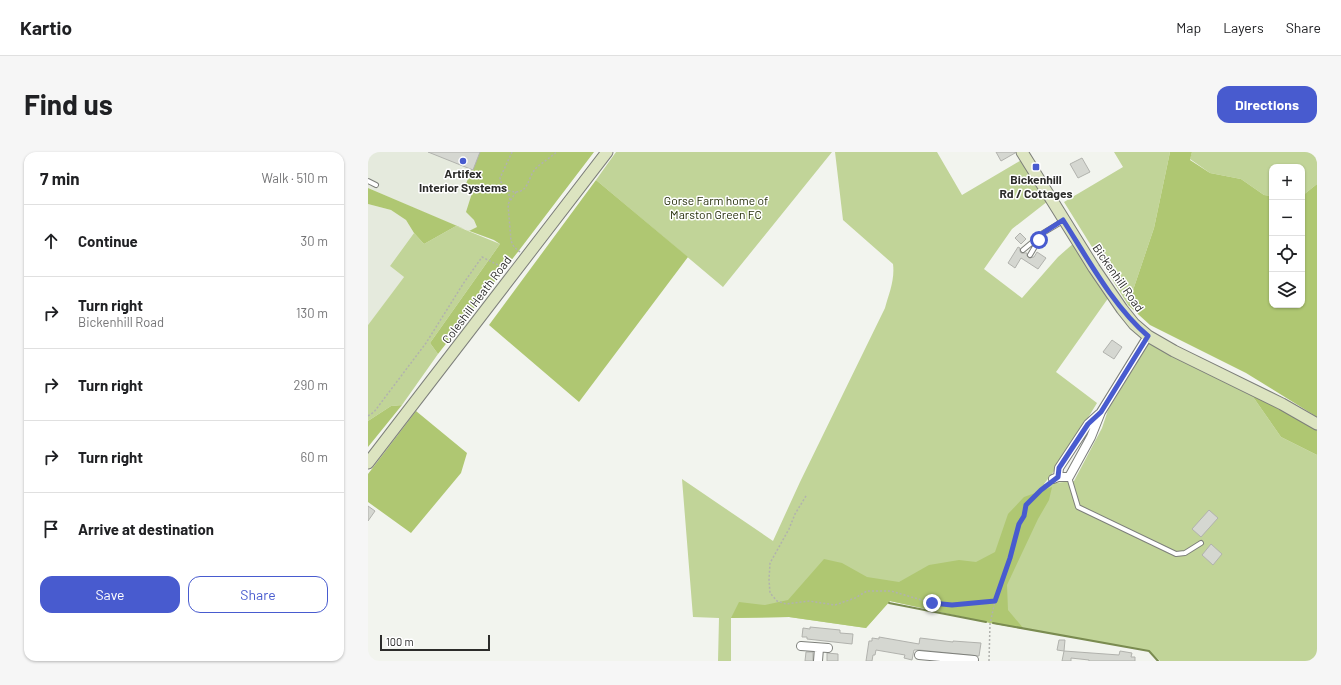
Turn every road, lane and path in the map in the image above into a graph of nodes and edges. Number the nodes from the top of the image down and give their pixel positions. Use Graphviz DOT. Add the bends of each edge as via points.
graph roads {
  1 [pos="512,152"];
  2 [pos="557,152"];
  3 [pos="607,152"];
  4 [pos="1022,152"];
  5 [pos="368,181"];
  6 [pos="376,185"];
  7 [pos="508,190"];
  8 [pos="518,192"];
  9 [pos="510,202"];
  10 [pos="1063,220"];
  11 [pos="1043,233"];
  12 [pos="1023,250"];
  13 [pos="1030,255"];
  14 [pos="527,256"];
  15 [pos="515,272"];
  16 [pos="1148,336"];
  17 [pos="1101,412"];
  18 [pos="368,416"];
  19 [pos="1317,424"];
  20 [pos="368,463"];
  21 [pos="1069,477"];
  22 [pos="1056,478"];
  23 [pos="806,496"];
  24 [pos="1201,543"];
  25 [pos="995,601"];
  26 [pos="801,646"];
  27 [pos="819,648"];
  28 [pos="828,648"];
  29 [pos="1317,653"];
  30 [pos="918,655"];
  31 [pos="948,660"];
  32 [pos="974,660"];
  33 [pos="818,661"];
  34 [pos="989,661"];
  35 [pos="1315,661"];
  1 -- 7 [label="path" via="500,178"];
  2 -- 8 [label="path" via="535,169 528,186"];
  3 -- 14 [label="street, Coleshill Heath Road"];
  4 -- 10 [label="street, Bickenhill Road"];
  5 -- 6 [label="lane"];
  7 -- 8 [label="path"];
  7 -- 9 [label="path"];
  8 -- 9 [label="path"];
  9 -- 14 [label="path" via="508,204 512,244 516,251"];
  10 -- 11 [label="lane"];
  10 -- 16 [label="street, Bickenhill Road" via="1122,310"];
  11 -- 12 [label="lane"];
  11 -- 13 [label="lane"];
  14 -- 15 [label="street, Coleshill Heath Road"];
  15 -- 18 [label="path" via="482,257 426,343 374,412"];
  15 -- 20 [label="street, Coleshill Heath Road"];
  16 -- 17 [label="street"];
  16 -- 19 [label="street, Bickenhill Road"];
  17 -- 21 [label="street" via="1091,437"];
  17 -- 22 [label="street" via="1088,424 1059,468"];
  21 -- 22 [label="street"];
  21 -- 24 [label="lane" via="1078,506 1176,554 1185,553"];
  22 -- 25 [label="path" via="1026,505"];
  23 -- 25 [label="path" via="770,564 770,593 777,601 786,604 809,601 835,605 867,591 891,591 932,603 952,605"];
  25 -- 34 [label="path" via="990,624"];
  26 -- 27 [label="street"];
  27 -- 28 [label="street"];
  27 -- 33 [label="street"];
  29 -- 35 [label="path"];
  30 -- 31 [label="street"];
  31 -- 32 [label="street"];
}
